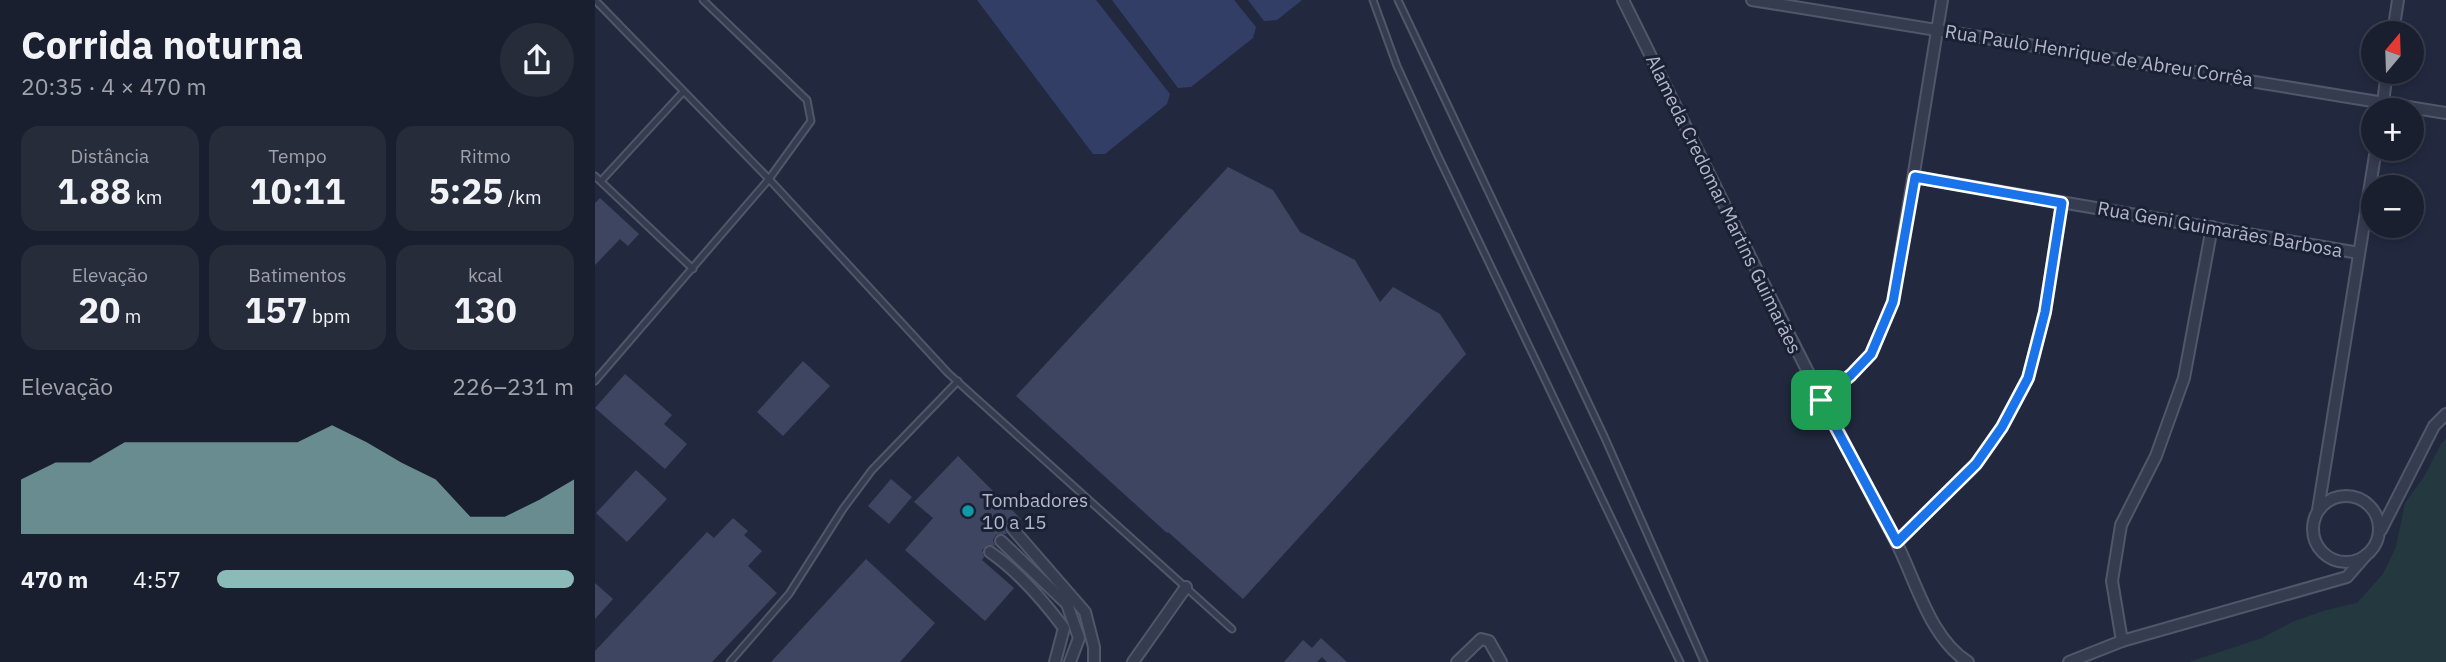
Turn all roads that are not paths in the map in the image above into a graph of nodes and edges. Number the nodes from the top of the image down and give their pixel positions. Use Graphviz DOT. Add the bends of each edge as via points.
graph roads {
  1 [pos="595,0"];
  2 [pos="703,0"];
  3 [pos="1373,0"];
  4 [pos="1398,0"];
  5 [pos="1623,0"];
  6 [pos="1752,0"];
  7 [pos="1943,0"];
  8 [pos="2398,0"];
  9 [pos="2395,21"];
  10 [pos="1938,29"];
  11 [pos="683,92"];
  12 [pos="2361,102"];
  13 [pos="2424,111"];
  14 [pos="2446,113"];
  15 [pos="2374,161"];
  16 [pos="595,176"];
  17 [pos="1915,177"];
  18 [pos="769,179"];
  19 [pos="601,181"];
  20 [pos="2062,203"];
  21 [pos="2212,227"];
  22 [pos="2359,253"];
  23 [pos="694,269"];
  24 [pos="595,381"];
  25 [pos="958,381"];
  26 [pos="1821,400"];
  27 [pos="2446,414"];
  28 [pos="2318,510"];
  29 [pos="1012,528"];
  30 [pos="2380,531"];
  31 [pos="1001,541"];
  32 [pos="1897,542"];
  33 [pos="990,552"];
  34 [pos="2366,555"];
  35 [pos="1186,587"];
  36 [pos="1232,629"];
  37 [pos="2122,642"];
  38 [pos="730,662"];
  39 [pos="1055,662"];
  40 [pos="1070,662"];
  41 [pos="1094,662"];
  42 [pos="1133,662"];
  43 [pos="1457,662"];
  44 [pos="1501,662"];
  45 [pos="1680,662"];
  46 [pos="1704,662"];
  47 [pos="1968,662"];
  48 [pos="2069,662"];
  1 -- 11 [label="lane"];
  2 -- 18 [label="lane" via="807,100 811,121"];
  3 -- 45 [label="lane" via="1433,145"];
  4 -- 46 [label="lane" via="1604,436"];
  5 -- 26 [label="street, Alameda Credomar Martins Guimarães"];
  6 -- 10 [label="street, Rua Paulo Henrique de Abreu Corrêa"];
  7 -- 10 [label="street"];
  8 -- 9 [label="street"];
  10 -- 12 [label="street, Rua Paulo Henrique de Abreu Corrêa"];
  10 -- 17 [label="street"];
  11 -- 18 [label="lane"];
  11 -- 19 [label="lane"];
  13 -- 14 [label="street, Rua Paulo Henrique de Abreu Corrêa"];
  15 -- 22 [label="street"];
  16 -- 19 [label="lane"];
  17 -- 20 [label="street, Rua Geni Guimarães Barbosa"];
  17 -- 26 [label="street" via="1893,302 1871,354"];
  18 -- 23 [label="lane"];
  18 -- 25 [label="lane"];
  19 -- 23 [label="lane"];
  20 -- 21 [label="street, Rua Geni Guimarães Barbosa"];
  20 -- 32 [label="street" via="2045,312 2028,378 1976,464"];
  21 -- 22 [label="street, Rua Geni Guimarães Barbosa"];
  21 -- 37 [label="street" via="2184,378 2156,456 2120,525 2112,581"];
  22 -- 28 [label="street"];
  23 -- 24 [label="lane"];
  25 -- 35 [label="lane"];
  25 -- 38 [label="lane" via="872,470 789,594"];
  26 -- 32 [label="street, Alameda Credomar Martins Guimarães"];
  27 -- 30 [label="street" via="2434,426"];
  28 -- 30 [label="street" via="2335,497 2357,497 2374,510"];
  28 -- 34 [label="street" via="2312,531 2321,551 2340,562"];
  29 -- 41 [label="street" via="1086,612"];
  30 -- 34 [label="street"];
  31 -- 40 [label="street" via="1067,604 1079,638"];
  32 -- 47 [label="street, Alameda Credomar Martins Guimarães" via="1948,647"];
  33 -- 39 [label="street" via="1008,564 1064,628"];
  34 -- 37 [label="street" via="2347,576"];
  35 -- 36 [label="lane"];
  35 -- 42 [label="street"];
  37 -- 48 [label="street"];
  43 -- 44 [label="street" via="1481,639 1489,640"];
}
